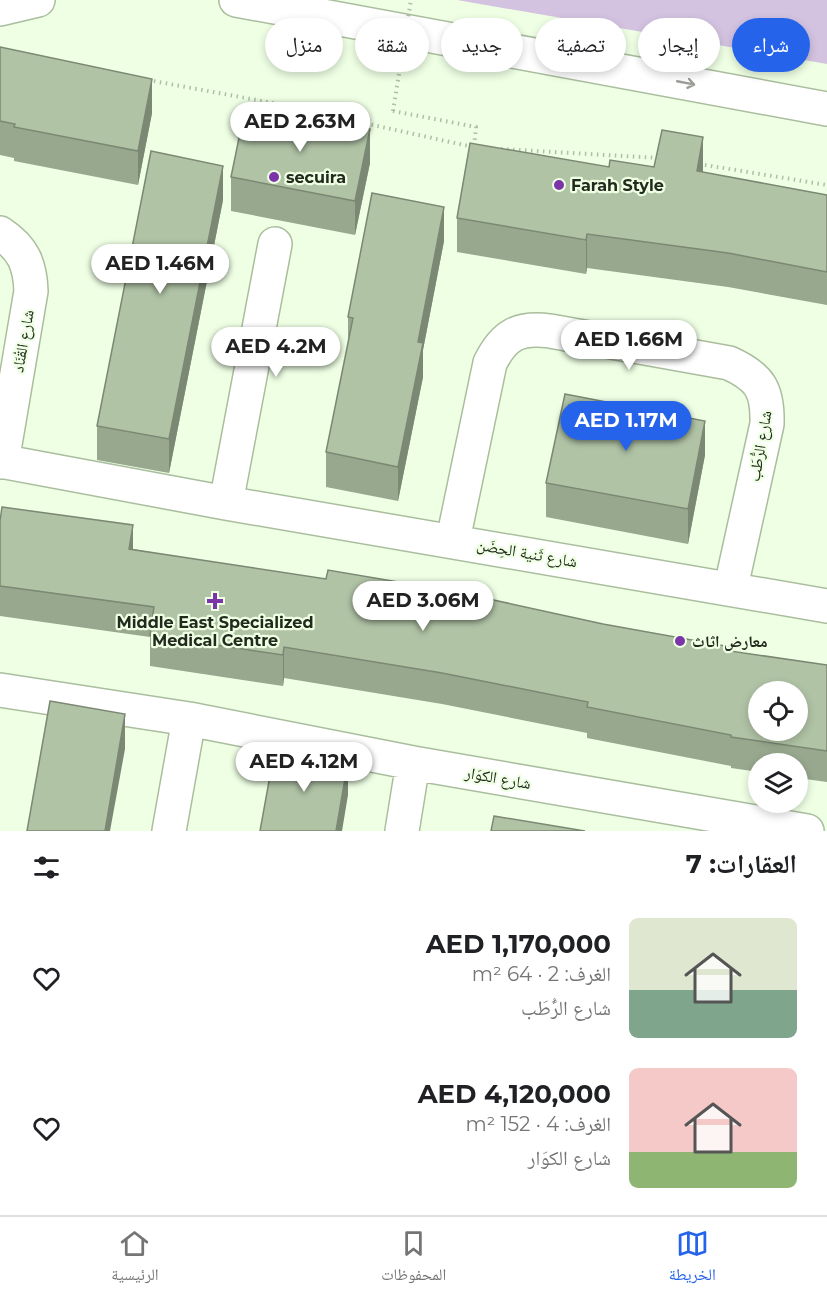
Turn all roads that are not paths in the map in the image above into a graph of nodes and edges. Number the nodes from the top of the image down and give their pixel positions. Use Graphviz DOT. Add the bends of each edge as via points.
graph roads {
  1 [pos="38,0"];
  2 [pos="236,0"];
  3 [pos="0,9"];
  4 [pos="827,109"];
  5 [pos="0,233"];
  6 [pos="275,244"];
  7 [pos="1,461"];
  8 [pos="226,503"];
  9 [pos="453,540"];
  10 [pos="731,587"];
  11 [pos="827,606"];
  12 [pos="0,690"];
  13 [pos="189,719"];
  14 [pos="413,763"];
  15 [pos="705,822"];
  16 [pos="169,831"];
  17 [pos="402,831"];
  18 [pos="807,831"];
  1 -- 3 [label="street"];
  2 -- 4 [label="street, one-way"];
  5 -- 7 [label="street, شارع القْنَاد" via="19,247 30,268 31,291"];
  6 -- 8 [label="street"];
  7 -- 8 [label="street, شارع ثَنية الحِضَن"];
  8 -- 9 [label="street, شارع ثَنية الحِضَن"];
  9 -- 10 [label="street, شارع ثَنية الحِضَن"];
  9 -- 10 [label="street, شارع الرُّطَب" via="490,363 498,346 513,334 531,328 550,331 729,363 747,371 761,385 768,404 767,424"];
  10 -- 11 [label="street, شارع ثَنية الحِضَن"];
  12 -- 13 [label="street, شارع الكوَار"];
  13 -- 14 [label="street, شارع الكوَار"];
  13 -- 16 [label="street"];
  14 -- 15 [label="street, شارع الكوَار"];
  14 -- 17 [label="street"];
  15 -- 18 [label="street, شارع الكوَار"];
}
